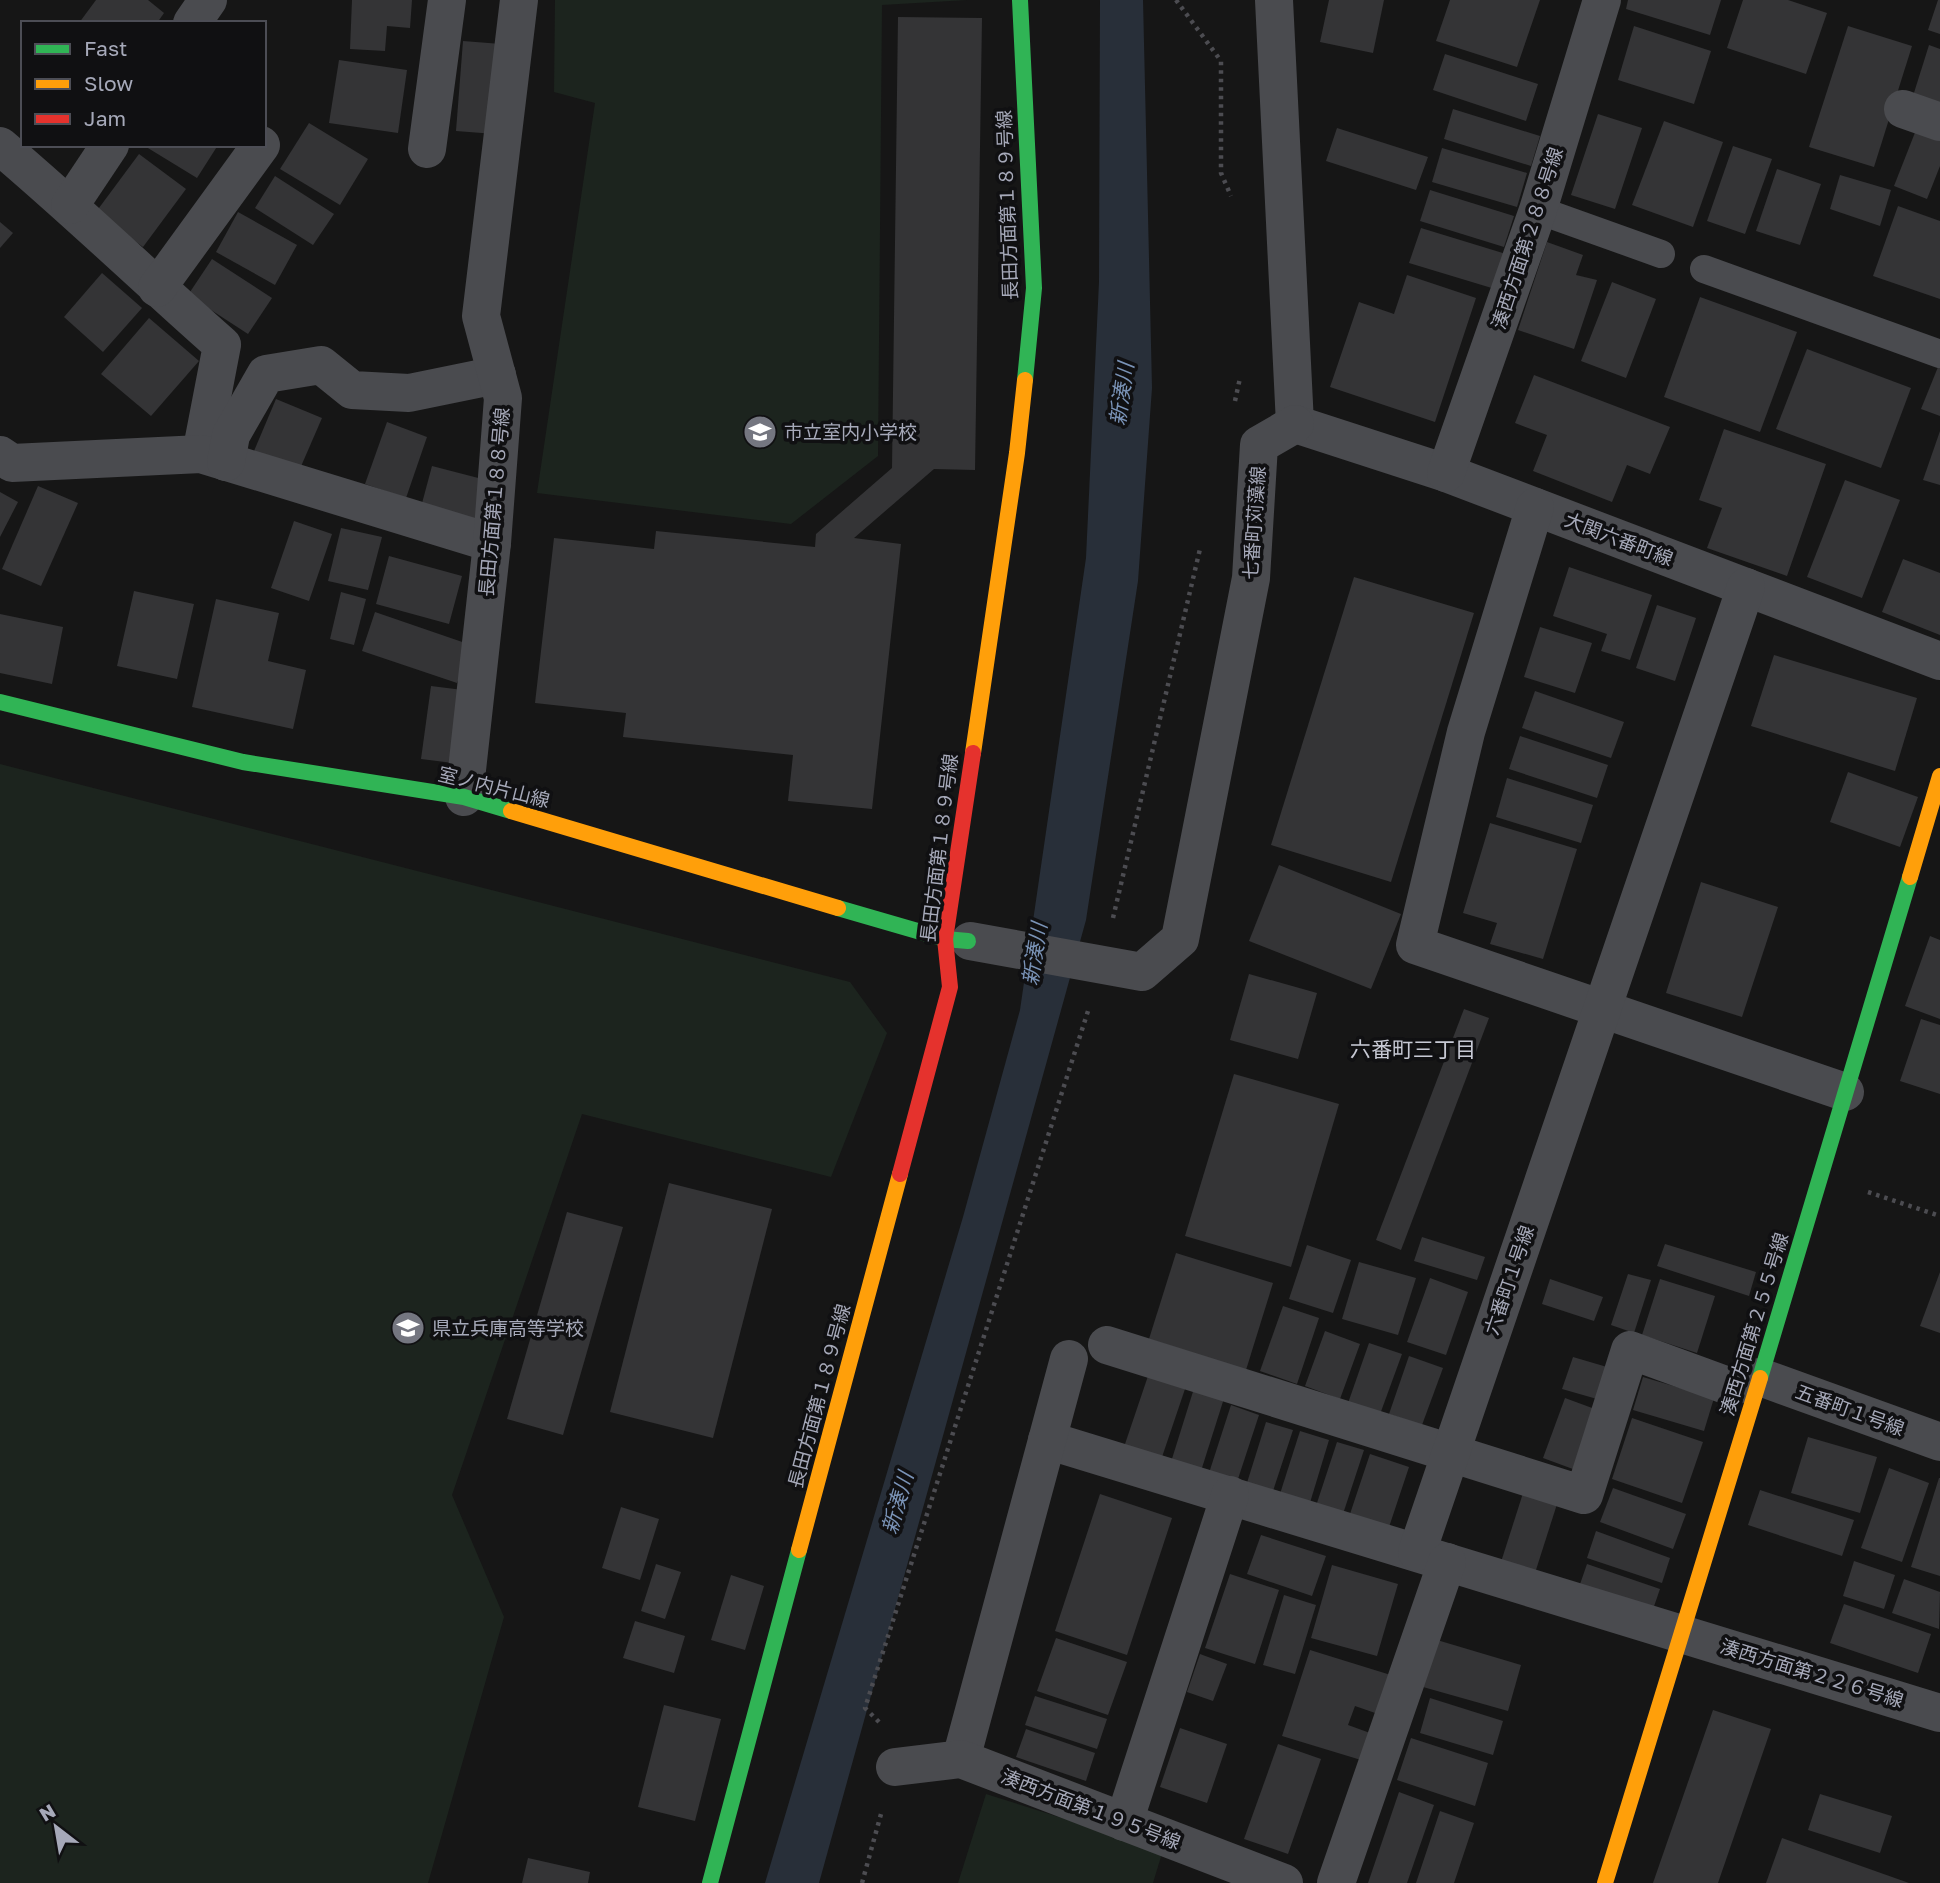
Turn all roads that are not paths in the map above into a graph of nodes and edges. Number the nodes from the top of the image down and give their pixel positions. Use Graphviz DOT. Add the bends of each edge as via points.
graph roads {
  1 [pos="208,0"];
  2 [pos="447,0"];
  3 [pos="519,0"];
  4 [pos="1020,0"];
  5 [pos="1274,0"];
  6 [pos="1602,0"];
  7 [pos="193,21"];
  8 [pos="1903,109"];
  9 [pos="1940,122"];
  10 [pos="0,146"];
  11 [pos="109,147"];
  12 [pos="260,147"];
  13 [pos="427,149"];
  14 [pos="70,205"];
  15 [pos="1538,210"];
  16 [pos="1661,254"];
  17 [pos="1704,269"];
  18 [pos="157,288"];
  19 [pos="1940,354"];
  20 [pos="497,375"];
  21 [pos="1294,424"];
  22 [pos="0,455"];
  23 [pos="214,458"];
  24 [pos="1446,474"];
  25 [pos="1535,507"];
  26 [pos="492,543"];
  27 [pos="1746,587"];
  28 [pos="1940,661"];
  29 [pos="0,702"];
  30 [pos="1940,776"];
  31 [pos="464,797"];
  32 [pos="957,940"];
  33 [pos="1601,1009"];
  34 [pos="1845,1092"];
  35 [pos="1107,1345"];
  36 [pos="1069,1359"];
  37 [pos="1760,1377"];
  38 [pos="1047,1440"];
  39 [pos="1940,1442"];
  40 [pos="1450,1453"];
  41 [pos="1230,1495"];
  42 [pos="1432,1557"];
  43 [pos="1684,1633"];
  44 [pos="1940,1713"];
  45 [pos="961,1759"];
  46 [pos="895,1767"];
  47 [pos="1124,1822"];
  48 [pos="710,1883"];
  49 [pos="1284,1883"];
  50 [pos="1336,1883"];
  51 [pos="1605,1883"];
  1 -- 7 [label="street"];
  2 -- 13 [label="street"];
  3 -- 20 [label="street, 長田方面第１８８号線" via="481,316"];
  4 -- 32 [label="street, 長田方面第１８９号線" via="1034,288"];
  5 -- 21 [label="street"];
  6 -- 15 [label="street, 湊西方面第２８８号線"];
  8 -- 9 [label="street"];
  10 -- 14 [label="street"];
  11 -- 14 [label="street"];
  12 -- 18 [label="street"];
  14 -- 18 [label="street"];
  15 -- 16 [label="lane"];
  15 -- 24 [label="street, 湊西方面第２８８号線"];
  17 -- 19 [label="lane"];
  18 -- 23 [label="street" via="222,345"];
  20 -- 23 [label="street" via="409,393 352,390 321,365 266,374"];
  20 -- 26 [label="street, 長田方面第１８８号線" via="503,398"];
  21 -- 24 [label="street, 大関六番町線"];
  21 -- 32 [label="street, 七番町苅藻線" via="1259,445 1251,578 1180,939 1142,972"];
  22 -- 23 [label="street" via="12,463"];
  23 -- 26 [label="street"];
  24 -- 25 [label="street, 大関六番町線"];
  25 -- 27 [label="street, 大関六番町線"];
  25 -- 33 [label="street" via="1466,732 1415,945"];
  26 -- 31 [label="street, 長田方面第１８８号線"];
  27 -- 28 [label="street, 大関六番町線"];
  27 -- 33 [label="street, 六番町１号線"];
  29 -- 31 [label="street, 室ノ内片山線" via="243,762"];
  30 -- 34 [label="street, 湊西方面第２５５号線"];
  31 -- 32 [label="street, 室ノ内片山線"];
  32 -- 48 [label="street, 長田方面第１８９号線" via="950,987"];
  33 -- 34 [label="street"];
  33 -- 40 [label="street, 六番町１号線"];
  34 -- 37 [label="street, 湊西方面第２５５号線"];
  35 -- 40 [label="street"];
  36 -- 38 [label="street"];
  37 -- 39 [label="street, 五番町１号線"];
  37 -- 40 [label="street" via="1731,1387 1630,1350 1584,1495"];
  37 -- 43 [label="street, 湊西方面第２５５号線"];
  38 -- 41 [label="street, 湊西方面第２２６号線"];
  38 -- 45 [label="street"];
  40 -- 42 [label="street, 六番町１号線"];
  41 -- 42 [label="street, 湊西方面第２２６号線"];
  41 -- 47 [label="street"];
  42 -- 43 [label="street, 湊西方面第２２６号線"];
  42 -- 50 [label="street, 六番町１号線"];
  43 -- 44 [label="street, 湊西方面第２２６号線"];
  43 -- 51 [label="street, 湊西方面第２５５号線"];
  45 -- 46 [label="street, 湊西方面第１９５号線"];
  45 -- 47 [label="street, 湊西方面第１９５号線"];
  47 -- 49 [label="street, 湊西方面第１９５号線"];
}
